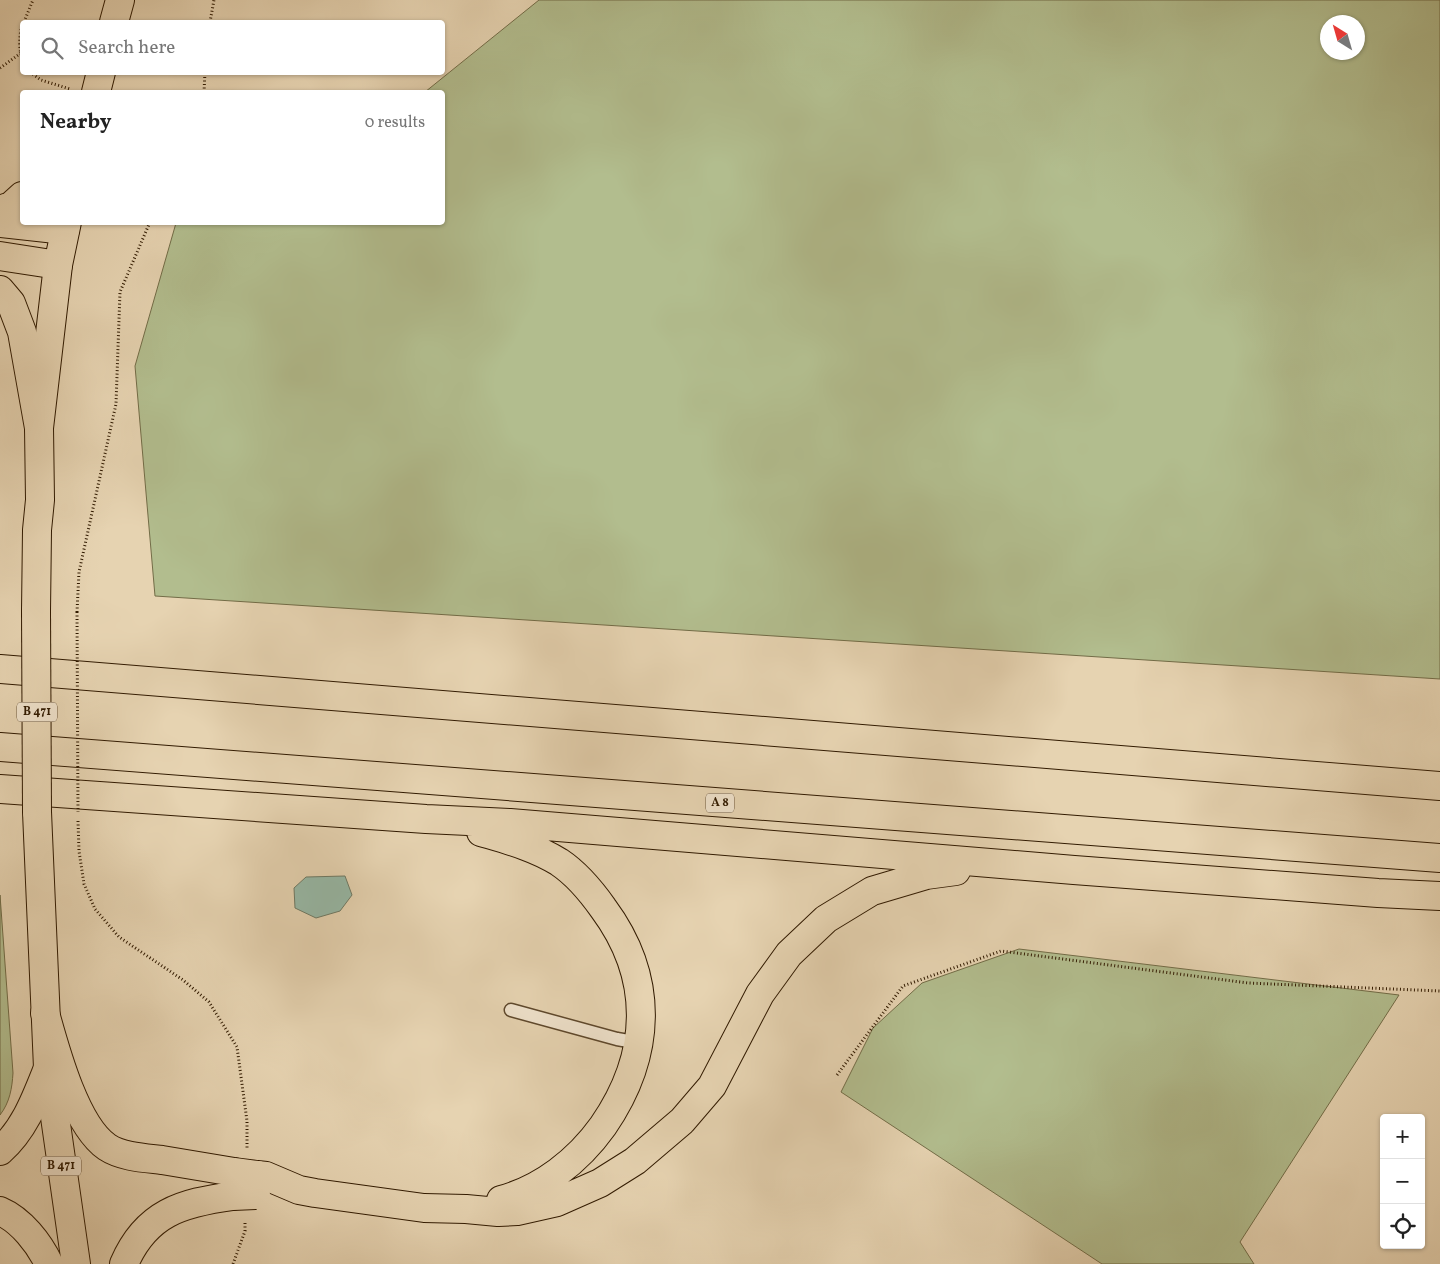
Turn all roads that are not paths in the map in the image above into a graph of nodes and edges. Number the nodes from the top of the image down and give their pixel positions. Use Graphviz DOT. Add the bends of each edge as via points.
graph roads {
  1 [pos="120,0"];
  2 [pos="115,20"];
  3 [pos="98,75"];
  4 [pos="86,90"];
  5 [pos="20,198"];
  6 [pos="0,210"];
  7 [pos="0,223"];
  8 [pos="20,224"];
  9 [pos="44,225"];
  10 [pos="66,226"];
  11 [pos="0,256"];
  12 [pos="58,265"];
  13 [pos="0,290"];
  14 [pos="39,428"];
  15 [pos="0,669"];
  16 [pos="0,747"];
  17 [pos="1440,786"];
  18 [pos="0,789"];
  19 [pos="426,819"];
  20 [pos="1440,858"];
  21 [pos="1015,865"];
  22 [pos="1440,896"];
  23 [pos="511,1010"];
  24 [pos="45,1013"];
  25 [pos="640,1043"];
  26 [pos="48,1068"];
  27 [pos="0,1151"];
  28 [pos="245,1178"];
  29 [pos="466,1209"];
  30 [pos="0,1211"];
  31 [pos="48,1264"];
  32 [pos="76,1264"];
  33 [pos="124,1264"];
  1 -- 2 [label="main road"];
  3 -- 4 [label="main road"];
  5 -- 6 [label="main road"];
  7 -- 8 [label="main road"];
  9 -- 10 [label="main road"];
  10 -- 12 [label="main road, B 471"];
  11 -- 12 [label="main road"];
  12 -- 14 [label="main road, B 471"];
  13 -- 14 [label="main road" via="11,303 22,332"];
  14 -- 24 [label="main road, B 471, bridge" via="37,812"];
  15 -- 17 [label="main road"];
  16 -- 20 [label="main road, A 8"];
  18 -- 19 [label="main road"];
  19 -- 21 [label="main road"];
  19 -- 25 [label="main road" via="528,846 559,862 588,887 612,920 630,954 640,996"];
  21 -- 22 [label="main road"];
  21 -- 29 [label="main road" via="926,874 872,891 826,919 789,954 766,986 712,1086 682,1121 635,1161 600,1184 557,1202 517,1212"];
  23 -- 25 [label="lane"];
  24 -- 26 [label="main road, B 471"];
  24 -- 28 [label="main road" via="60,1064 82,1116 107,1147 127,1155"];
  25 -- 29 [label="main road" via="630,1078 617,1106 592,1141 556,1174 528,1191"];
  26 -- 27 [label="main road" via="34,1106"];
  26 -- 32 [label="main road, B 471"];
  28 -- 29 [label="main road" via="299,1190 424,1208"];
  28 -- 33 [label="main road" via="207,1199 164,1214 135,1241"];
  30 -- 31 [label="main road" via="26,1230"];
}
